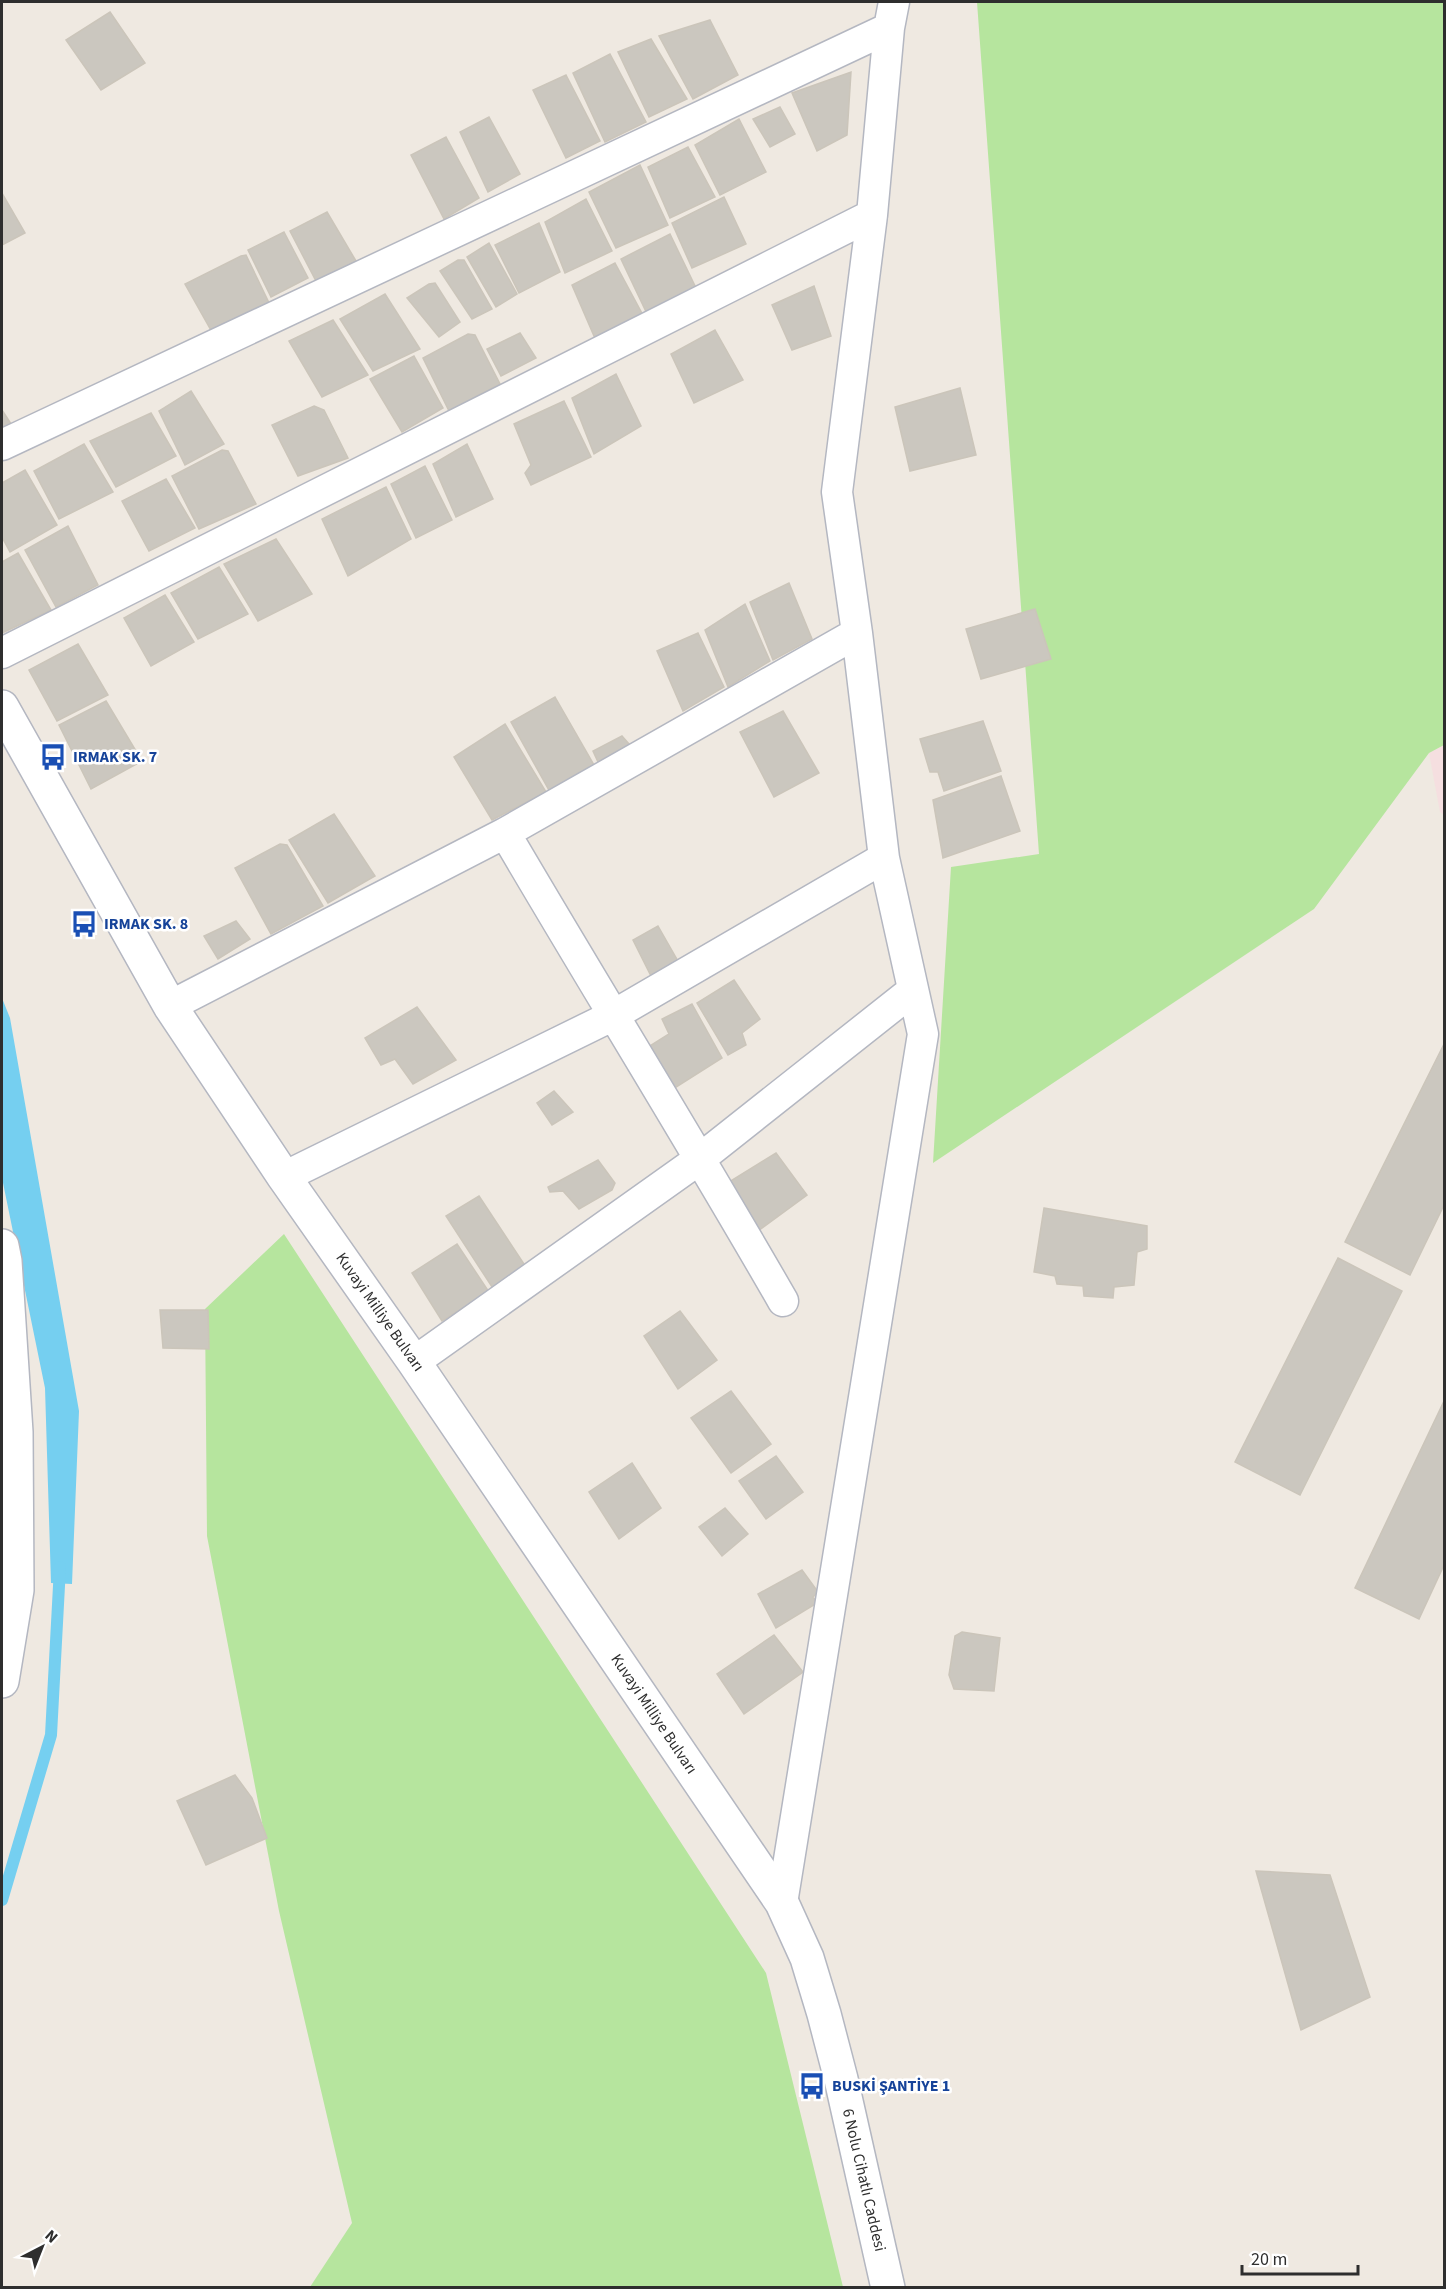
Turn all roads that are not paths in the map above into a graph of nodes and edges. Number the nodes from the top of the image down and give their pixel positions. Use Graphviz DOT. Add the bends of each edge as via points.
graph roads {
  1 [pos="892,15"];
  2 [pos="872,215"];
  3 [pos="2,445"];
  4 [pos="857,633"];
  5 [pos="2,653"];
  6 [pos="2,707"];
  7 [pos="505,833"];
  8 [pos="884,858"];
  9 [pos="912,992"];
  10 [pos="170,1006"];
  11 [pos="612,1016"];
  12 [pos="701,1158"];
  13 [pos="284,1177"];
  14 [pos="2,1246"];
  15 [pos="783,1301"];
  16 [pos="414,1362"];
  17 [pos="2,1681"];
  18 [pos="782,1903"];
  19 [pos="888,2288"];
  1 -- 2 [label="street"];
  1 -- 3 [label="street"];
  2 -- 4 [label="street" via="837,492"];
  2 -- 5 [label="street"];
  4 -- 7 [label="street"];
  4 -- 8 [label="street"];
  6 -- 10 [label="street, Kuvayi Milliye Bulvarı"];
  7 -- 10 [label="street"];
  7 -- 11 [label="street"];
  8 -- 9 [label="street"];
  8 -- 11 [label="street"];
  9 -- 12 [label="street"];
  9 -- 18 [label="street" via="923,1034"];
  10 -- 13 [label="street, Kuvayi Milliye Bulvarı"];
  11 -- 12 [label="street"];
  11 -- 13 [label="street"];
  12 -- 15 [label="street"];
  12 -- 16 [label="street"];
  13 -- 16 [label="street, Kuvayi Milliye Bulvarı"];
  14 -- 17 [label="street" via="16,1432 17,1545 17,1590"];
  16 -- 18 [label="street, Kuvayi Milliye Bulvarı"];
  18 -- 19 [label="street, 6 Nolu Cihatlı Caddesi" via="807,1958 824,2014"];
}
